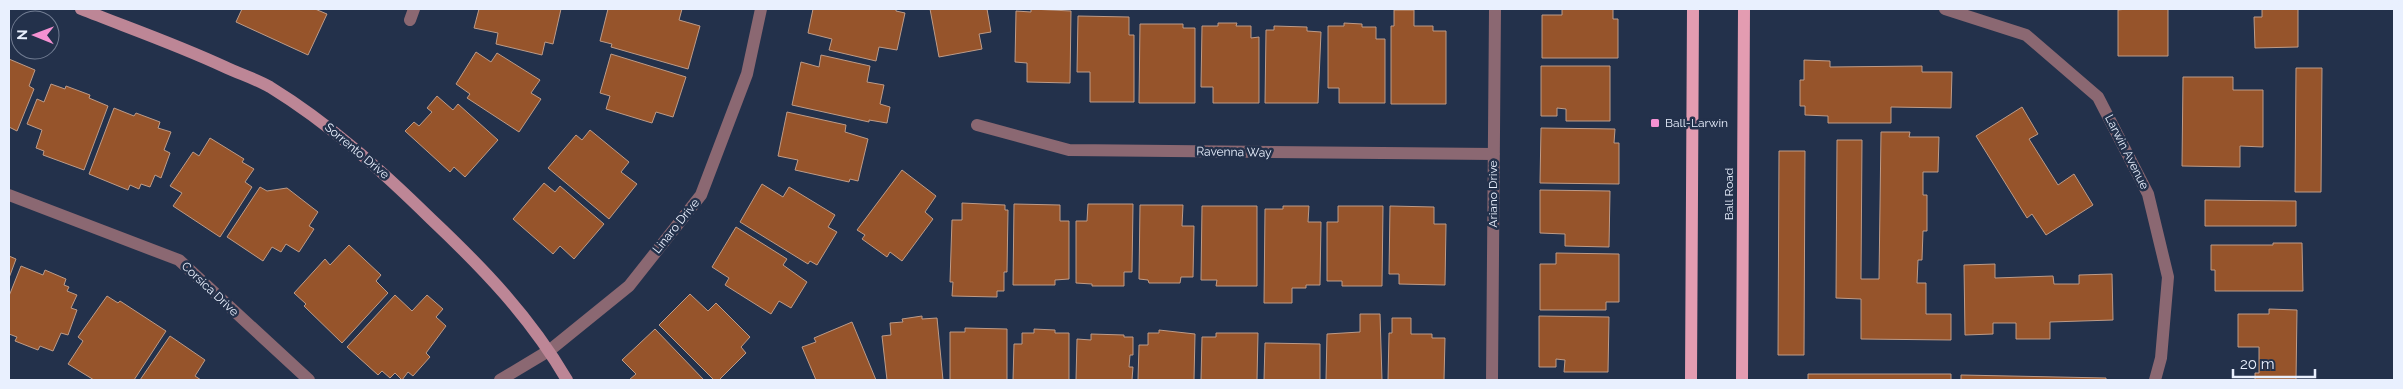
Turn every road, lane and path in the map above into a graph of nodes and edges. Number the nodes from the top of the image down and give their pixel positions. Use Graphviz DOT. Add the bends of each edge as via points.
graph roads {
  1 [pos="81,9"];
  2 [pos="761,9"];
  3 [pos="1494,9"];
  4 [pos="1693,9"];
  5 [pos="1744,9"];
  6 [pos="1945,9"];
  7 [pos="1982,14"];
  8 [pos="977,125"];
  9 [pos="1494,154"];
  10 [pos="9,195"];
  11 [pos="550,350"];
  12 [pos="309,380"];
  13 [pos="500,380"];
  14 [pos="567,380"];
  15 [pos="1492,380"];
  16 [pos="1691,380"];
  17 [pos="1742,380"];
  18 [pos="2155,380"];
  1 -- 11 [label="street, Sorrento Drive" via="186,50 268,87 324,124 372,162 467,254 523,313"];
  2 -- 11 [label="street, Linaro Drive" via="747,74 701,195 628,286"];
  3 -- 9 [label="street, Ariano Drive"];
  4 -- 16 [label="main road"];
  5 -- 17 [label="main road, Ball Road"];
  6 -- 7 [label="street, Larwin Avenue"];
  7 -- 18 [label="street, Larwin Avenue" via="2026,35 2098,97 2148,194 2168,277 2161,358"];
  8 -- 9 [label="street, Ravenna Way" via="1069,150"];
  9 -- 15 [label="street, Ariano Drive"];
  10 -- 12 [label="street, Corsica Drive" via="179,260"];
  11 -- 13 [label="street, Linaro Drive"];
  11 -- 14 [label="street, Sorrento Drive"];
}
